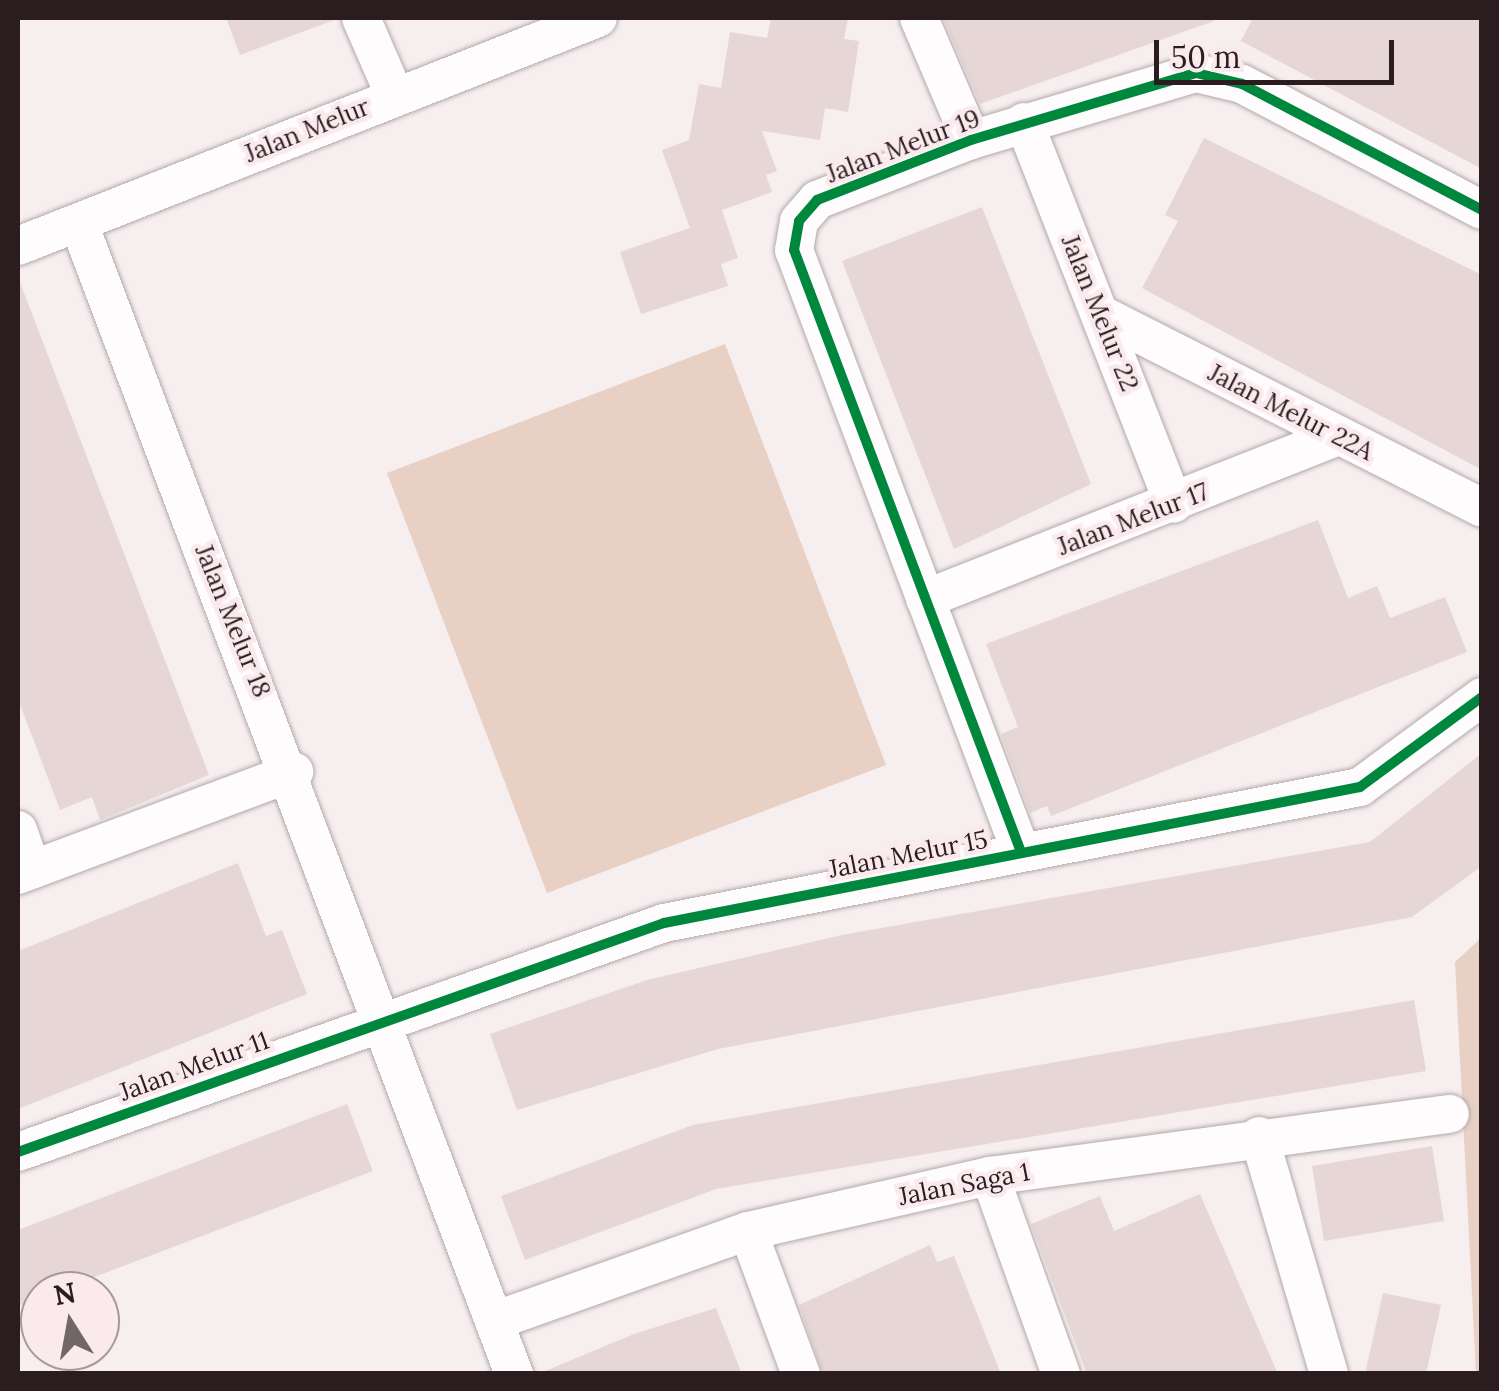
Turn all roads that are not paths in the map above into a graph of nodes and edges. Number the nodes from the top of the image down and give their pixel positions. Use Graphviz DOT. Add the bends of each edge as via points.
graph roads {
  1 [pos="361,18"];
  2 [pos="593,18"];
  3 [pos="919,18"];
  4 [pos="394,94"];
  5 [pos="1024,122"];
  6 [pos="971,140"];
  7 [pos="1482,210"];
  8 [pos="79,224"];
  9 [pos="18,246"];
  10 [pos="1102,316"];
  11 [pos="1339,436"];
  12 [pos="1174,504"];
  13 [pos="1482,508"];
  14 [pos="926,599"];
  15 [pos="1482,697"];
  16 [pos="294,772"];
  17 [pos="18,830"];
  18 [pos="1021,852"];
  19 [pos="25,872"];
  20 [pos="384,1018"];
  21 [pos="1450,1114"];
  22 [pos="1260,1136"];
  23 [pos="18,1152"];
  24 [pos="990,1176"];
  25 [pos="748,1232"];
  26 [pos="494,1321"];
  27 [pos="514,1374"];
  28 [pos="801,1374"];
  29 [pos="1060,1374"];
  30 [pos="1329,1374"];
  1 -- 4 [label="street"];
  2 -- 4 [label="street, Jalan Melur"];
  3 -- 6 [label="street"];
  4 -- 8 [label="street, Jalan Melur"];
  5 -- 6 [label="street, Jalan Melur 19"];
  5 -- 7 [label="street, Jalan Melur 19" via="1196,73 1242,84"];
  5 -- 10 [label="street, Jalan Melur 22"];
  6 -- 14 [label="street, Jalan Melur 19" via="817,200 799,221 794,250"];
  8 -- 9 [label="street, Jalan Melur"];
  8 -- 16 [label="street, Jalan Melur 18"];
  10 -- 11 [label="street, Jalan Melur 22A"];
  10 -- 12 [label="street, Jalan Melur 22"];
  11 -- 12 [label="street, Jalan Melur 17"];
  11 -- 13 [label="street, Jalan Melur 22A"];
  12 -- 14 [label="street, Jalan Melur 17"];
  14 -- 18 [label="street, Jalan Melur 19"];
  15 -- 18 [label="street, Jalan Melur 15" via="1360,787"];
  16 -- 19 [label="street"];
  16 -- 20 [label="street, Jalan Melur 18"];
  17 -- 19 [label="street"];
  18 -- 20 [label="street, Jalan Melur 15" via="664,923"];
  20 -- 23 [label="street, Jalan Melur 11"];
  20 -- 26 [label="street, Jalan Melur 18"];
  21 -- 22 [label="street, Jalan Saga 1"];
  22 -- 24 [label="street, Jalan Saga 1"];
  22 -- 30 [label="street"];
  24 -- 25 [label="street, Jalan Saga 1"];
  24 -- 29 [label="street"];
  25 -- 26 [label="street, Jalan Saga 1"];
  25 -- 28 [label="street"];
  26 -- 27 [label="street, Jalan Melur 18"];
}
